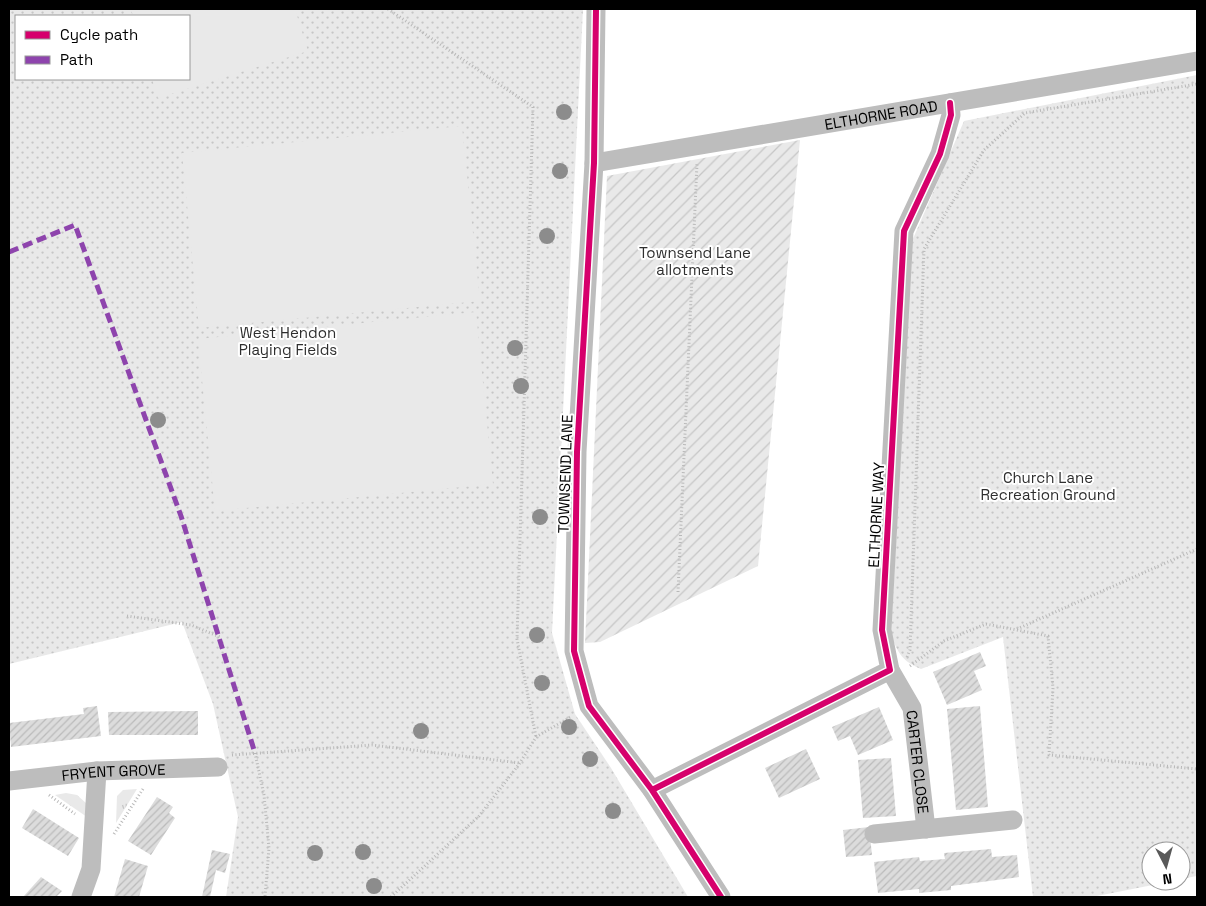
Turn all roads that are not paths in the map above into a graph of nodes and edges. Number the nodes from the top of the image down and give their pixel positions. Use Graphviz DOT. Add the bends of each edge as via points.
graph roads {
  1 [pos="596,9"];
  2 [pos="1197,61"];
  3 [pos="950,103"];
  4 [pos="594,163"];
  5 [pos="896,674"];
  6 [pos="218,767"];
  7 [pos="97,771"];
  8 [pos="9,781"];
  9 [pos="652,790"];
  10 [pos="1013,820"];
  11 [pos="926,828"];
  12 [pos="874,834"];
  13 [pos="81,897"];
  14 [pos="721,897"];
  1 -- 4 [label="street, TOWNSEND LANE"];
  2 -- 3 [label="street, ELTHORNE ROAD"];
  3 -- 4 [label="street, ELTHORNE ROAD"];
  3 -- 5 [label="street, ELTHORNE WAY" via="951,115 940,154 904,230 882,630"];
  4 -- 9 [label="street, TOWNSEND LANE" via="577,452 574,651 590,706"];
  5 -- 9 [label="street"];
  5 -- 11 [label="street, CARTER CLOSE" via="912,708"];
  6 -- 7 [label="street, FRYENT GROVE"];
  7 -- 8 [label="street, FRYENT GROVE"];
  7 -- 13 [label="street" via="91,870"];
  9 -- 14 [label="street, TOWNSEND LANE"];
  10 -- 11 [label="street, CARTER CLOSE"];
  11 -- 12 [label="street, CARTER CLOSE"];
}
